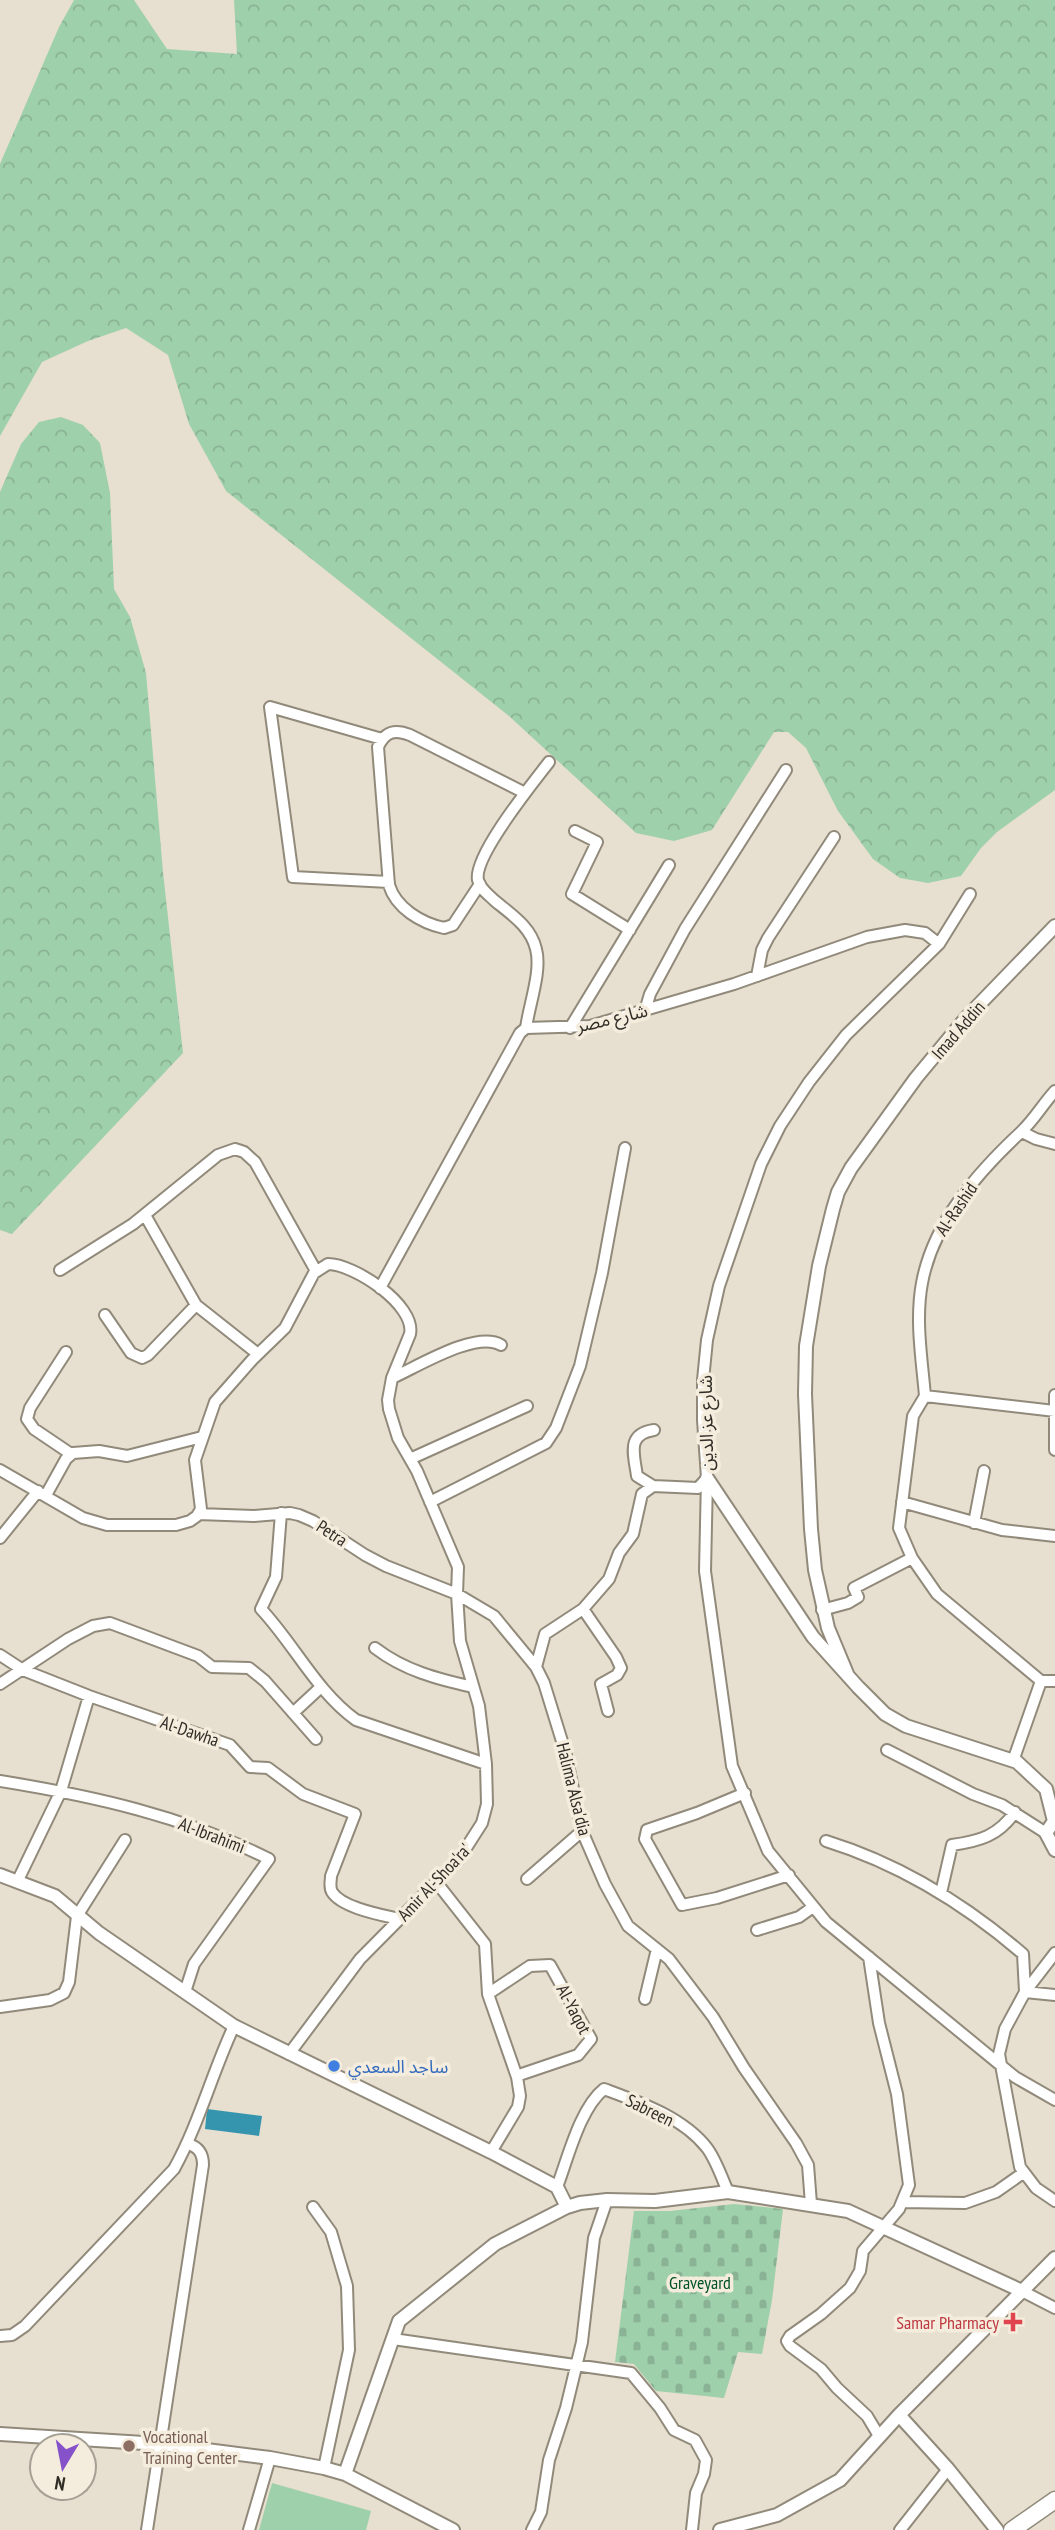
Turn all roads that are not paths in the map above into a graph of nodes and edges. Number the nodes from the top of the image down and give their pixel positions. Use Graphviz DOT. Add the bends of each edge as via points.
graph roads {
  1 [pos="382,739"];
  2 [pos="549,762"];
  3 [pos="786,770"];
  4 [pos="525,793"];
  5 [pos="575,831"];
  6 [pos="834,837"];
  7 [pos="669,864"];
  8 [pos="389,881"];
  9 [pos="480,884"];
  10 [pos="970,894"];
  11 [pos="1055,926"];
  12 [pos="630,930"];
  13 [pos="939,944"];
  14 [pos="757,976"];
  15 [pos="645,1011"];
  16 [pos="526,1028"];
  17 [pos="570,1028"];
  18 [pos="1055,1091"];
  19 [pos="1022,1132"];
  20 [pos="1055,1144"];
  21 [pos="625,1148"];
  22 [pos="145,1216"];
  23 [pos="60,1269"];
  24 [pos="316,1271"];
  25 [pos="380,1288"];
  26 [pos="196,1305"];
  27 [pos="105,1315"];
  28 [pos="501,1345"];
  29 [pos="66,1352"];
  30 [pos="258,1354"];
  31 [pos="392,1378"];
  32 [pos="1055,1395"];
  33 [pos="925,1396"];
  34 [pos="527,1406"];
  35 [pos="1054,1411"];
  36 [pos="654,1430"];
  37 [pos="202,1437"];
  38 [pos="1055,1450"];
  39 [pos="71,1454"];
  40 [pos="410,1459"];
  41 [pos="0,1470"];
  42 [pos="984,1471"];
  43 [pos="707,1478"];
  44 [pos="653,1486"];
  45 [pos="42,1493"];
  46 [pos="430,1502"];
  47 [pos="902,1502"];
  48 [pos="281,1513"];
  49 [pos="198,1514"];
  50 [pos="974,1522"];
  51 [pos="1055,1536"];
  52 [pos="0,1538"];
  53 [pos="912,1558"];
  54 [pos="457,1594"];
  55 [pos="583,1609"];
  56 [pos="822,1609"];
  57 [pos="375,1648"];
  58 [pos="0,1655"];
  59 [pos="536,1667"];
  60 [pos="23,1670"];
  61 [pos="848,1676"];
  62 [pos="1041,1681"];
  63 [pos="1055,1681"];
  64 [pos="0,1684"];
  65 [pos="321,1687"];
  66 [pos="473,1687"];
  67 [pos="89,1696"];
  68 [pos="608,1711"];
  69 [pos="293,1713"];
  70 [pos="316,1740"];
  71 [pos="887,1750"];
  72 [pos="1013,1760"];
  73 [pos="486,1764"];
  74 [pos="0,1781"];
  75 [pos="61,1791"];
  76 [pos="745,1793"];
  77 [pos="1015,1812"];
  78 [pos="582,1832"];
  79 [pos="1046,1833"];
  80 [pos="125,1840"];
  81 [pos="826,1841"];
  82 [pos="1055,1850"];
  83 [pos="0,1875"];
  84 [pos="789,1875"];
  85 [pos="527,1879"];
  86 [pos="18,1880"];
  87 [pos="437,1883"];
  88 [pos="941,1893"];
  89 [pos="814,1907"];
  90 [pos="78,1916"];
  91 [pos="399,1919"];
  92 [pos="757,1930"];
  93 [pos="657,1949"];
  94 [pos="1055,1953"];
  95 [pos="869,1957"];
  96 [pos="185,1992"];
  97 [pos="1025,1992"];
  98 [pos="488,1994"];
  99 [pos="1055,1995"];
  100 [pos="645,1999"];
  101 [pos="0,2007"];
  102 [pos="234,2026"];
  103 [pos="289,2054"];
  104 [pos="1000,2062"];
  105 [pos="517,2077"];
  106 [pos="1055,2100"];
  107 [pos="188,2144"];
  108 [pos="491,2152"];
  109 [pos="1023,2173"];
  110 [pos="557,2187"];
  111 [pos="728,2192"];
  112 [pos="607,2200"];
  113 [pos="1055,2201"];
  114 [pos="904,2202"];
  115 [pos="811,2204"];
  116 [pos="313,2207"];
  117 [pos="567,2207"];
  118 [pos="883,2228"];
  119 [pos="1055,2258"];
  120 [pos="1022,2291"];
  121 [pos="1055,2308"];
  122 [pos="0,2336"];
  123 [pos="393,2339"];
  124 [pos="576,2366"];
  125 [pos="899,2415"];
  126 [pos="0,2434"];
  127 [pos="879,2436"];
  128 [pos="160,2444"];
  129 [pos="270,2458"];
  130 [pos="324,2468"];
  131 [pos="948,2469"];
  132 [pos="345,2474"];
  133 [pos="1055,2500"];
  134 [pos="1037,2514"];
  135 [pos="778,2515"];
  136 [pos="147,2530"];
  137 [pos="249,2530"];
  138 [pos="453,2530"];
  139 [pos="532,2530"];
  140 [pos="692,2530"];
  141 [pos="720,2530"];
  142 [pos="772,2530"];
  143 [pos="900,2530"];
  144 [pos="997,2530"];
  145 [pos="1012,2530"];
  146 [pos="1026,2530"];
  1 -- 4 [label="street" via="398,730 410,734"];
  1 -- 8 [label="street" via="378,747"];
  1 -- 8 [label="street" via="270,707 293,877"];
  2 -- 4 [label="street"];
  3 -- 15 [label="street" via="685,929"];
  4 -- 9 [label="street" via="484,854"];
  5 -- 12 [label="street" via="597,842 572,894"];
  6 -- 14 [label="street" via="768,937"];
  7 -- 12 [label="street"];
  8 -- 9 [label="street" via="392,897 399,904 444,928 453,925"];
  9 -- 16 [label="street" via="525,927 536,949 538,973"];
  10 -- 13 [label="street, شارع عز الدين"];
  11 -- 56 [label="street, Imad Addin" via="966,1018 916,1078 844,1181 833,1209 806,1346 811,1529"];
  12 -- 17 [label="street"];
  13 -- 14 [label="street, شارع مصر" via="925,933 891,932"];
  13 -- 43 [label="street, شارع عز الدين" via="846,1035 780,1126 761,1164 719,1286 707,1340 703,1420"];
  14 -- 15 [label="street, شارع مصر"];
  15 -- 17 [label="street, شارع مصر"];
  16 -- 17 [label="street, شارع مصر"];
  16 -- 25 [label="street"];
  18 -- 19 [label="street, Al-Rashid"];
  19 -- 20 [label="street"];
  19 -- 33 [label="street, Al-Rashid" via="1006,1144 937,1233 922,1284"];
  21 -- 46 [label="street" via="580,1366 556,1428 546,1443"];
  22 -- 23 [label="street"];
  22 -- 24 [label="street" via="218,1155 239,1149 255,1162"];
  22 -- 26 [label="street"];
  24 -- 25 [label="street" via="336,1264"];
  24 -- 30 [label="street" via="285,1328"];
  25 -- 31 [label="street, Amir Al-Shoa'ra'" via="411,1322"];
  26 -- 27 [label="street" via="142,1358 131,1353"];
  26 -- 30 [label="street"];
  28 -- 31 [label="street" via="488,1340 468,1343"];
  29 -- 39 [label="street" via="27,1419"];
  30 -- 37 [label="street" via="215,1402"];
  31 -- 40 [label="street, Amir Al-Shoa'ra'" via="391,1422"];
  32 -- 35 [label="street"];
  33 -- 35 [label="street"];
  33 -- 47 [label="street" via="913,1416"];
  34 -- 40 [label="street"];
  35 -- 38 [label="street"];
  36 -- 44 [label="street" via="643,1432 634,1442 637,1476"];
  37 -- 39 [label="street" via="136,1455"];
  37 -- 49 [label="street" via="195,1460 202,1503"];
  39 -- 45 [label="street"];
  40 -- 46 [label="street, Amir Al-Shoa'ra'"];
  41 -- 45 [label="street"];
  42 -- 50 [label="street"];
  43 -- 44 [label="street" via="695,1489"];
  43 -- 61 [label="street" via="813,1637"];
  43 -- 76 [label="street, شارع عز الدين" via="705,1572 732,1766"];
  44 -- 55 [label="street" via="642,1494 633,1534 619,1553 612,1575"];
  45 -- 49 [label="street" via="83,1518 107,1525 176,1525"];
  45 -- 52 [label="street"];
  46 -- 54 [label="street, Amir Al-Shoa'ra'" via="458,1567"];
  47 -- 50 [label="street"];
  47 -- 53 [label="street" via="898,1523"];
  48 -- 49 [label="street, Petra"];
  48 -- 54 [label="street, Petra" via="313,1521 376,1561"];
  48 -- 65 [label="street" via="276,1577 261,1609"];
  50 -- 51 [label="street"];
  53 -- 56 [label="street" via="854,1588 858,1597 848,1603"];
  53 -- 62 [label="street" via="937,1594"];
  54 -- 59 [label="street, Halima Alsa'dia" via="494,1616"];
  54 -- 66 [label="street, Amir Al-Shoa'ra'" via="460,1641"];
  55 -- 59 [label="street" via="545,1634"];
  55 -- 68 [label="street" via="621,1668 601,1684"];
  56 -- 61 [label="street, Imad Addin"];
  57 -- 66 [label="street" via="405,1668"];
  58 -- 60 [label="street, Al-Dawha"];
  59 -- 78 [label="street, Halima Alsa'dia" via="565,1751"];
  60 -- 64 [label="street"];
  60 -- 67 [label="street, Al-Dawha"];
  60 -- 69 [label="street" via="68,1639 110,1623 198,1656 212,1667 249,1668"];
  61 -- 72 [label="street" via="884,1713 906,1726"];
  62 -- 63 [label="street"];
  62 -- 72 [label="street"];
  65 -- 69 [label="street"];
  65 -- 73 [label="street" via="356,1720"];
  66 -- 73 [label="street, Amir Al-Shoa'ra'"];
  67 -- 75 [label="street"];
  67 -- 91 [label="street, Al-Dawha" via="230,1745 250,1767 268,1768 303,1794 355,1814 330,1886 350,1905"];
  69 -- 70 [label="street"];
  71 -- 77 [label="street"];
  72 -- 79 [label="street" via="1046,1789 1054,1821"];
  73 -- 87 [label="street, Amir Al-Shoa'ra'" via="482,1823"];
  74 -- 75 [label="street, Al-Ibrahimi"];
  75 -- 86 [label="street"];
  75 -- 96 [label="street, Al-Ibrahimi" via="147,1810 269,1859 194,1964"];
  76 -- 84 [label="street, شارع عز الدين" via="768,1851"];
  76 -- 84 [label="street" via="647,1830 645,1839 682,1905"];
  77 -- 79 [label="street"];
  77 -- 88 [label="street" via="1002,1829 952,1844"];
  78 -- 85 [label="street"];
  78 -- 93 [label="street, Halima Alsa'dia" via="628,1926"];
  79 -- 82 [label="street"];
  80 -- 90 [label="street"];
  81 -- 88 [label="street" via="870,1857"];
  83 -- 86 [label="street"];
  84 -- 89 [label="street, شارع عز الدين"];
  86 -- 90 [label="street" via="55,1896"];
  87 -- 91 [label="street, Amir Al-Shoa'ra'"];
  87 -- 98 [label="street" via="483,1938"];
  88 -- 97 [label="street" via="1023,1954"];
  89 -- 92 [label="street" via="799,1917"];
  89 -- 95 [label="street, شارع عز الدين"];
  90 -- 96 [label="street"];
  90 -- 101 [label="street" via="64,1993 50,2000"];
  91 -- 103 [label="street, Amir Al-Shoa'ra'" via="360,1959"];
  93 -- 100 [label="street"];
  93 -- 115 [label="street, Halima Alsa'dia" via="670,1959 713,2018 807,2160"];
  94 -- 97 [label="street"];
  95 -- 104 [label="street, شارع عز الدين"];
  95 -- 114 [label="street" via="878,2024 897,2094 909,2184"];
  96 -- 102 [label="street"];
  97 -- 99 [label="street"];
  97 -- 104 [label="street" via="1002,2037"];
  98 -- 105 [label="street"];
  98 -- 105 [label="street, Al-Yaqot" via="530,1966 550,1965 591,2039 578,2055"];
  102 -- 103 [label="street"];
  102 -- 107 [label="street"];
  103 -- 108 [label="street"];
  104 -- 106 [label="street, شارع عز الدين" via="1015,2077"];
  104 -- 109 [label="street"];
  105 -- 108 [label="street" via="518,2108"];
  107 -- 122 [label="street" via="157,2190 25,2326 12,2335"];
  107 -- 128 [label="street" via="198,2149 203,2165"];
  108 -- 110 [label="street"];
  109 -- 113 [label="street"];
  109 -- 114 [label="street" via="996,2192 965,2203"];
  110 -- 111 [label="street, Sabreen" via="583,2117 604,2089 645,2104 687,2129 707,2148"];
  110 -- 117 [label="street"];
  111 -- 112 [label="street" via="654,2201"];
  111 -- 115 [label="street"];
  112 -- 117 [label="street"];
  112 -- 124 [label="street" via="594,2238"];
  114 -- 118 [label="street"];
  115 -- 118 [label="street" via="848,2211"];
  116 -- 130 [label="street" via="331,2232 347,2286 349,2350"];
  117 -- 123 [label="street" via="495,2245 399,2321"];
  118 -- 120 [label="street"];
  118 -- 127 [label="street" via="863,2251 860,2271 850,2288 787,2340 867,2416"];
  119 -- 120 [label="street"];
  120 -- 121 [label="street"];
  120 -- 125 [label="street"];
  123 -- 124 [label="street"];
  123 -- 132 [label="street"];
  124 -- 139 [label="street" via="549,2460 541,2512"];
  124 -- 140 [label="street" via="631,2373 674,2430 695,2440 706,2460"];
  125 -- 127 [label="street"];
  125 -- 131 [label="street"];
  126 -- 128 [label="street"];
  127 -- 135 [label="street" via="839,2480"];
  128 -- 129 [label="street"];
  128 -- 136 [label="street"];
  129 -- 130 [label="street"];
  129 -- 137 [label="street"];
  130 -- 132 [label="street"];
  131 -- 143 [label="street"];
  131 -- 144 [label="street"];
  132 -- 138 [label="street"];
  133 -- 134 [label="main road"];
  134 -- 145 [label="main road"];
  134 -- 146 [label="main road"];
  135 -- 141 [label="street"];
  135 -- 142 [label="street"];
}
